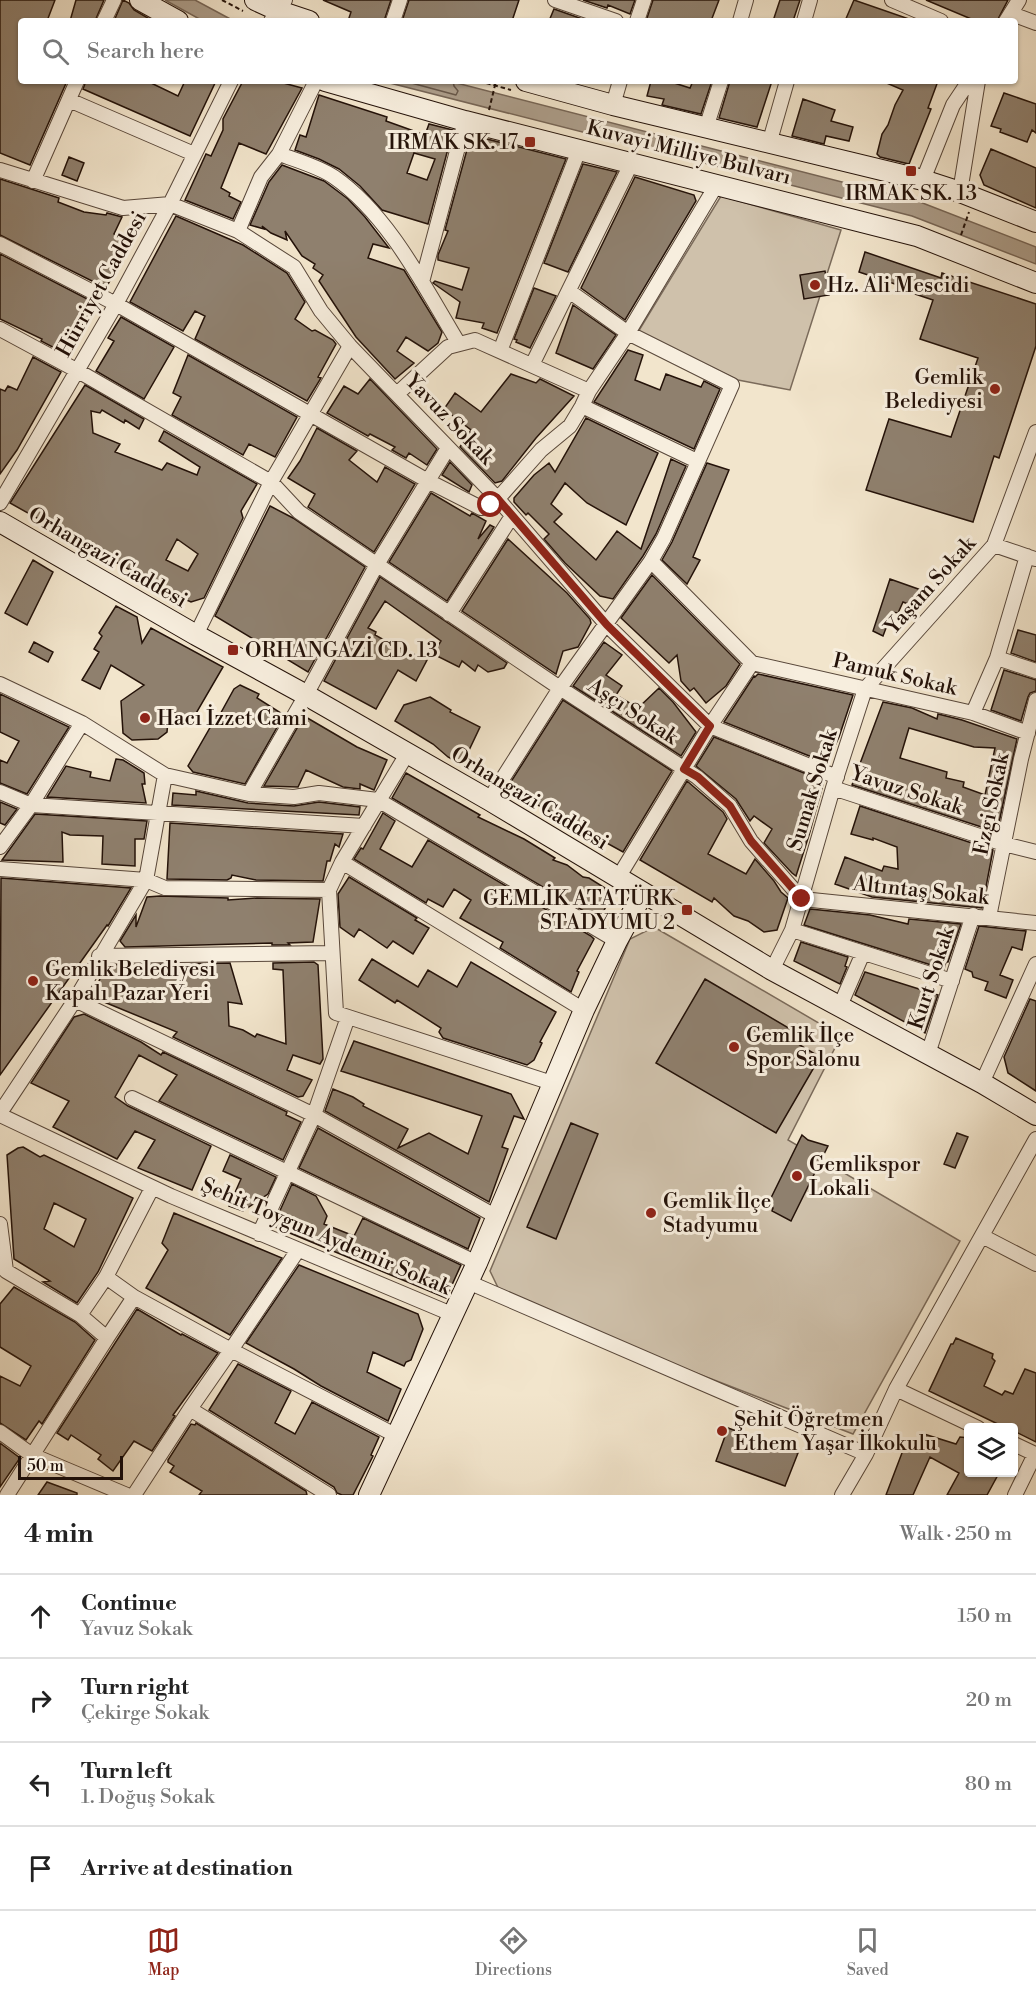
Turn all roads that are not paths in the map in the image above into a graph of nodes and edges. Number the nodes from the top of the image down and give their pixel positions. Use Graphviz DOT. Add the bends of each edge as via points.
graph roads {
  1 [pos="114,0"];
  2 [pos="140,0"];
  3 [pos="255,0"];
  4 [pos="400,0"];
  5 [pos="555,0"];
  6 [pos="644,0"];
  7 [pos="746,0"];
  8 [pos="810,0"];
  9 [pos="892,0"];
  10 [pos="1019,0"];
  11 [pos="278,11"];
  12 [pos="1009,17"];
  13 [pos="105,18"];
  14 [pos="173,18"];
  15 [pos="300,18"];
  16 [pos="394,18"];
  17 [pos="607,18"];
  18 [pos="638,18"];
  19 [pos="741,18"];
  20 [pos="805,18"];
  21 [pos="934,18"];
  22 [pos="1018,19"];
  23 [pos="1036,23"];
  24 [pos="76,84"];
  25 [pos="229,84"];
  26 [pos="314,84"];
  27 [pos="336,84"];
  28 [pos="537,84"];
  29 [pos="619,84"];
  30 [pos="720,84"];
  31 [pos="786,84"];
  32 [pos="967,84"];
  33 [pos="978,84"];
  34 [pos="69,100"];
  35 [pos="613,105"];
  36 [pos="465,121"];
  37 [pos="701,136"];
  38 [pos="770,144"];
  39 [pos="579,150"];
  40 [pos="194,154"];
  41 [pos="279,154"];
  42 [pos="631,164"];
  43 [pos="0,170"];
  44 [pos="923,180"];
  45 [pos="33,181"];
  46 [pos="717,184"];
  47 [pos="960,192"];
  48 [pos="170,204"];
  49 [pos="1036,222"];
  50 [pos="238,231"];
  51 [pos="0,244"];
  52 [pos="422,282"];
  53 [pos="1036,283"];
  54 [pos="568,291"];
  55 [pos="116,304"];
  56 [pos="0,329"];
  57 [pos="628,333"];
  58 [pos="459,344"];
  59 [pos="350,346"];
  60 [pos="500,351"];
  61 [pos="532,365"];
  62 [pos="78,371"];
  63 [pos="589,391"];
  64 [pos="397,394"];
  65 [pos="582,406"];
  66 [pos="311,414"];
  67 [pos="1036,432"];
  68 [pos="448,448"];
  69 [pos="697,460"];
  70 [pos="1030,467"];
  71 [pos="428,481"];
  72 [pos="271,482"];
  73 [pos="497,498"];
  74 [pos="0,503"];
  75 [pos="512,516"];
  76 [pos="0,522"];
  77 [pos="994,545"];
  78 [pos="1032,558"];
  79 [pos="651,561"];
  80 [pos="376,566"];
  81 [pos="449,614"];
  82 [pos="607,625"];
  83 [pos="196,635"];
  84 [pos="997,658"];
  85 [pos="752,663"];
  86 [pos="1036,671"];
  87 [pos="0,684"];
  88 [pos="560,688"];
  89 [pos="865,689"];
  90 [pos="306,695"];
  91 [pos="1036,700"];
  92 [pos="972,713"];
  93 [pos="82,723"];
  94 [pos="710,726"];
  95 [pos="1028,733"];
  96 [pos="407,754"];
  97 [pos="1021,759"];
  98 [pos="1036,762"];
  99 [pos="684,769"];
  100 [pos="165,775"];
  101 [pos="835,782"];
  102 [pos="0,792"];
  103 [pos="249,794"];
  104 [pos="378,800"];
  105 [pos="489,800"];
  106 [pos="31,805"];
  107 [pos="157,813"];
  108 [pos="364,826"];
  109 [pos="1004,843"];
  110 [pos="0,847"];
  111 [pos="1036,852"];
  112 [pos="342,862"];
  113 [pos="0,869"];
  114 [pos="618,878"];
  115 [pos="146,880"];
  116 [pos="329,890"];
  117 [pos="643,893"];
  118 [pos="802,899"];
  119 [pos="973,915"];
  120 [pos="989,917"];
  121 [pos="1036,923"];
  122 [pos="792,930"];
  123 [pos="617,941"];
  124 [pos="333,953"];
  125 [pos="863,953"];
  126 [pos="99,956"];
  127 [pos="1036,964"];
  128 [pos="772,970"];
  129 [pos="952,981"];
  130 [pos="75,1000"];
  131 [pos="840,1006"];
  132 [pos="584,1010"];
  133 [pos="348,1017"];
  134 [pos="928,1054"];
  135 [pos="552,1083"];
  136 [pos="982,1083"];
  137 [pos="132,1098"];
  138 [pos="0,1114"];
  139 [pos="314,1115"];
  140 [pos="1036,1115"];
  141 [pos="1036,1139"];
  142 [pos="288,1173"];
  143 [pos="152,1188"];
  144 [pos="497,1217"];
  145 [pos="0,1224"];
  146 [pos="259,1234"];
  147 [pos="981,1236"];
  148 [pos="298,1250"];
  149 [pos="477,1263"];
  150 [pos="1036,1264"];
  151 [pos="3,1276"];
  152 [pos="106,1277"];
  153 [pos="468,1282"];
  154 [pos="134,1297"];
  155 [pos="454,1315"];
  156 [pos="80,1316"];
  157 [pos="107,1338"];
  158 [pos="231,1350"];
  159 [pos="896,1389"];
  160 [pos="190,1409"];
  161 [pos="967,1423"];
  162 [pos="0,1432"];
  163 [pos="397,1436"];
  164 [pos="1018,1446"];
  165 [pos="1036,1453"];
  166 [pos="866,1454"];
  167 [pos="32,1455"];
  168 [pos="7,1495"];
  169 [pos="127,1495"];
  170 [pos="134,1495"];
  171 [pos="330,1495"];
  172 [pos="369,1495"];
  173 [pos="842,1495"];
  174 [pos="1015,1495"];
  1 -- 13 [label="street"];
  2 -- 14 [label="street"];
  3 -- 11 [label="street"];
  4 -- 16 [label="street"];
  5 -- 17 [label="street"];
  6 -- 18 [label="street"];
  7 -- 19 [label="street"];
  8 -- 20 [label="street"];
  9 -- 21 [label="street"];
  10 -- 12 [label="street"];
  11 -- 15 [label="street"];
  22 -- 23 [label="street"];
  24 -- 34 [label="street"];
  25 -- 40 [label="street, Hürriyet Caddesi"];
  26 -- 41 [label="street"];
  27 -- 36 [label="street, Kuvayi Milliye Bulvarı"];
  28 -- 35 [label="street, Kuvayi Milliye Bulvarı"];
  29 -- 35 [label="street"];
  30 -- 37 [label="street"];
  31 -- 38 [label="street"];
  32 -- 44 [label="street" via="953,105"];
  33 -- 47 [label="street"];
  34 -- 40 [label="street"];
  34 -- 45 [label="street"];
  35 -- 37 [label="street, Kuvayi Milliye Bulvarı"];
  36 -- 39 [label="street, Kuvayi Milliye Bulvarı"];
  36 -- 52 [label="street"];
  37 -- 38 [label="street, Kuvayi Milliye Bulvarı"];
  38 -- 44 [label="street, Kuvayi Milliye Bulvarı"];
  39 -- 42 [label="street, Kuvayi Milliye Bulvarı"];
  39 -- 60 [label="street"];
  40 -- 48 [label="street, Hürriyet Caddesi"];
  41 -- 50 [label="street" via="261,177"];
  41 -- 52 [label="street" via="333,176 358,198 374,213"];
  42 -- 46 [label="street, Kuvayi Milliye Bulvarı"];
  42 -- 54 [label="street"];
  43 -- 45 [label="street"];
  44 -- 47 [label="street, Kuvayi Milliye Bulvarı"];
  45 -- 48 [label="street" via="123,208"];
  46 -- 53 [label="street, Kuvayi Milliye Bulvarı" via="917,236"];
  46 -- 57 [label="street"];
  47 -- 49 [label="street, Kuvayi Milliye Bulvarı"];
  48 -- 50 [label="street, Yavuz Sokak"];
  48 -- 55 [label="street, Hürriyet Caddesi"];
  50 -- 59 [label="street, Yavuz Sokak" via="294,267 321,311"];
  51 -- 55 [label="street"];
  52 -- 58 [label="street"];
  54 -- 57 [label="street"];
  54 -- 61 [label="street"];
  55 -- 62 [label="street, Hürriyet Caddesi"];
  55 -- 66 [label="street"];
  56 -- 62 [label="street, Aşçı Sokak"];
  57 -- 63 [label="street"];
  57 -- 69 [label="street" via="732,385"];
  58 -- 60 [label="street" via="475,340"];
  58 -- 64 [label="street" via="448,347"];
  59 -- 64 [label="street, Yavuz Sokak"];
  59 -- 66 [label="street"];
  60 -- 61 [label="street"];
  61 -- 63 [label="street"];
  62 -- 72 [label="street, Aşçı Sokak"];
  62 -- 74 [label="street, Hürriyet Caddesi"];
  63 -- 65 [label="street"];
  64 -- 68 [label="street, Yavuz Sokak"];
  65 -- 69 [label="street"];
  65 -- 73 [label="street" via="570,426 541,450"];
  66 -- 71 [label="street"];
  66 -- 72 [label="street"];
  67 -- 70 [label="street, Yaşam Sokak"];
  68 -- 71 [label="street"];
  68 -- 73 [label="street, Yavuz Sokak"];
  69 -- 79 [label="street"];
  70 -- 77 [label="street, Yaşam Sokak"];
  71 -- 73 [label="street" via="481,508"];
  71 -- 80 [label="street"];
  72 -- 80 [label="street, Aşçı Sokak" via="299,512"];
  72 -- 83 [label="street"];
  73 -- 75 [label="street, Yavuz Sokak"];
  75 -- 81 [label="street"];
  75 -- 82 [label="street, Yavuz Sokak"];
  76 -- 83 [label="street, Orhangazi Caddesi"];
  77 -- 78 [label="street"];
  77 -- 89 [label="street, Yaşam Sokak"];
  78 -- 84 [label="street"];
  79 -- 82 [label="street"];
  79 -- 85 [label="street"];
  80 -- 81 [label="street, Aşçı Sokak"];
  80 -- 90 [label="street"];
  81 -- 88 [label="street, Aşçı Sokak"];
  82 -- 88 [label="street"];
  82 -- 94 [label="street, Yavuz Sokak"];
  83 -- 90 [label="street, Orhangazi Caddesi"];
  84 -- 86 [label="street"];
  84 -- 92 [label="street"];
  85 -- 89 [label="street, Pamuk Sokak"];
  85 -- 94 [label="street"];
  87 -- 93 [label="street"];
  88 -- 99 [label="street, Aşçı Sokak"];
  88 -- 105 [label="street"];
  89 -- 92 [label="street, Pamuk Sokak"];
  89 -- 101 [label="street, Sumak Sokak"];
  90 -- 96 [label="street, Orhangazi Caddesi"];
  90 -- 103 [label="street"];
  91 -- 95 [label="street, Ezgi Sokak"];
  92 -- 95 [label="street, Pamuk Sokak"];
  93 -- 100 [label="street"];
  93 -- 106 [label="street"];
  94 -- 99 [label="street"];
  94 -- 101 [label="street, Yavuz Sokak"];
  95 -- 97 [label="street, Ezgi Sokak"];
  96 -- 104 [label="street"];
  96 -- 105 [label="street, Orhangazi Caddesi"];
  97 -- 98 [label="street"];
  97 -- 109 [label="street, Ezgi Sokak"];
  99 -- 114 [label="street"];
  99 -- 118 [label="street, Aşçı Sokak" via="730,806 751,841"];
  100 -- 103 [label="street"];
  100 -- 107 [label="street"];
  101 -- 109 [label="street, Yavuz Sokak"];
  101 -- 118 [label="street, Sumak Sokak"];
  102 -- 106 [label="street"];
  103 -- 104 [label="street" via="319,793"];
  104 -- 108 [label="street"];
  104 -- 123 [label="street"];
  105 -- 114 [label="street, Orhangazi Caddesi"];
  106 -- 107 [label="street"];
  106 -- 110 [label="street"];
  107 -- 108 [label="street"];
  107 -- 115 [label="street"];
  108 -- 112 [label="street"];
  109 -- 111 [label="street, Yavuz Sokak"];
  109 -- 120 [label="street, Ezgi Sokak"];
  112 -- 116 [label="street"];
  112 -- 132 [label="street"];
  113 -- 115 [label="street"];
  114 -- 117 [label="street, Orhangazi Caddesi"];
  115 -- 116 [label="street" via="165,888"];
  115 -- 126 [label="street"];
  116 -- 124 [label="street"];
  117 -- 123 [label="street"];
  117 -- 128 [label="street, Orhangazi Caddesi"];
  118 -- 119 [label="street, Altıntaş Sokak"];
  118 -- 122 [label="street, Sumak Sokak"];
  119 -- 120 [label="street, Altıntaş Sokak"];
  119 -- 129 [label="street, Kurt Sokak"];
  120 -- 121 [label="street, Altıntaş Sokak"];
  122 -- 125 [label="street"];
  122 -- 128 [label="street, Sumak Sokak"];
  123 -- 132 [label="street"];
  124 -- 126 [label="street"];
  124 -- 133 [label="street" via="336,1013"];
  125 -- 129 [label="street"];
  125 -- 131 [label="street"];
  126 -- 130 [label="street"];
  127 -- 136 [label="street"];
  128 -- 131 [label="street, Orhangazi Caddesi"];
  129 -- 134 [label="street, Kurt Sokak"];
  130 -- 138 [label="street"];
  130 -- 139 [label="street"];
  131 -- 134 [label="street, Orhangazi Caddesi"];
  132 -- 135 [label="street"];
  133 -- 135 [label="street"];
  133 -- 139 [label="street"];
  134 -- 136 [label="street, Orhangazi Caddesi"];
  135 -- 144 [label="street"];
  136 -- 140 [label="street, Orhangazi Caddesi"];
  137 -- 142 [label="street"];
  138 -- 143 [label="street, Şehit Toygun Aydemir Sokak"];
  139 -- 142 [label="street"];
  139 -- 144 [label="street"];
  141 -- 147 [label="street"];
  142 -- 146 [label="street"];
  142 -- 149 [label="street"];
  143 -- 146 [label="street, Şehit Toygun Aydemir Sokak"];
  143 -- 152 [label="street"];
  144 -- 149 [label="street"];
  145 -- 151 [label="street"];
  146 -- 148 [label="street, Şehit Toygun Aydemir Sokak"];
  147 -- 150 [label="street"];
  147 -- 159 [label="street"];
  148 -- 155 [label="street, Şehit Toygun Aydemir Sokak"];
  148 -- 158 [label="street"];
  149 -- 153 [label="street"];
  151 -- 156 [label="street"];
  152 -- 154 [label="street"];
  152 -- 156 [label="street"];
  153 -- 155 [label="street"];
  153 -- 166 [label="street"];
  154 -- 157 [label="street"];
  154 -- 158 [label="street"];
  155 -- 163 [label="street, Şehit Toygun Aydemir Sokak"];
  156 -- 157 [label="street"];
  157 -- 167 [label="street"];
  158 -- 160 [label="street"];
  158 -- 163 [label="street"];
  159 -- 161 [label="street"];
  159 -- 166 [label="street"];
  160 -- 170 [label="street"];
  160 -- 171 [label="street"];
  162 -- 167 [label="street"];
  163 -- 172 [label="street, Şehit Toygun Aydemir Sokak"];
  164 -- 165 [label="street"];
  165 -- 174 [label="street"];
  166 -- 173 [label="street"];
  167 -- 168 [label="street"];
  167 -- 169 [label="street"];
}
